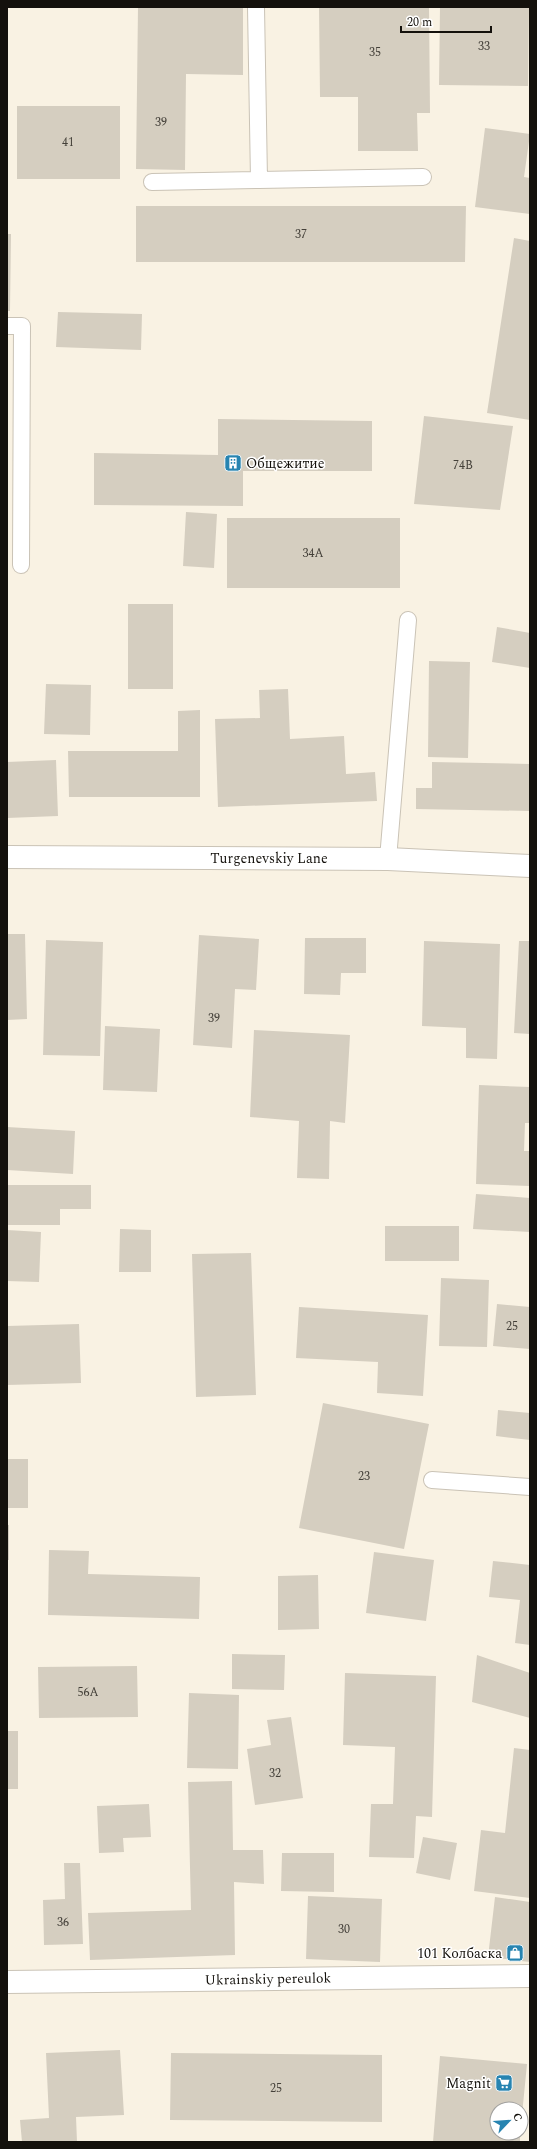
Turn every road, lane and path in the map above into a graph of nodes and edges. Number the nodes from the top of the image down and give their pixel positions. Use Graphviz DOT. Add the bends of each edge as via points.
graph roads {
  1 [pos="256,7"];
  2 [pos="423,176"];
  3 [pos="260,180"];
  4 [pos="152,182"];
  5 [pos="7,326"];
  6 [pos="21,565"];
  7 [pos="408,620"];
  8 [pos="7,857"];
  9 [pos="388,859"];
  10 [pos="530,866"];
  11 [pos="432,1480"];
  12 [pos="530,1487"];
  13 [pos="530,1976"];
  14 [pos="7,1982"];
  1 -- 3 [label="lane"];
  2 -- 3 [label="lane"];
  3 -- 4 [label="lane"];
  5 -- 6 [label="lane" via="22,326"];
  7 -- 9 [label="lane"];
  8 -- 9 [label="street, Turgenevskiy Lane"];
  9 -- 10 [label="street, Turgenevskiy Lane"];
  11 -- 12 [label="lane"];
  13 -- 14 [label="street, Ukrainskiy pereulok"];
}
